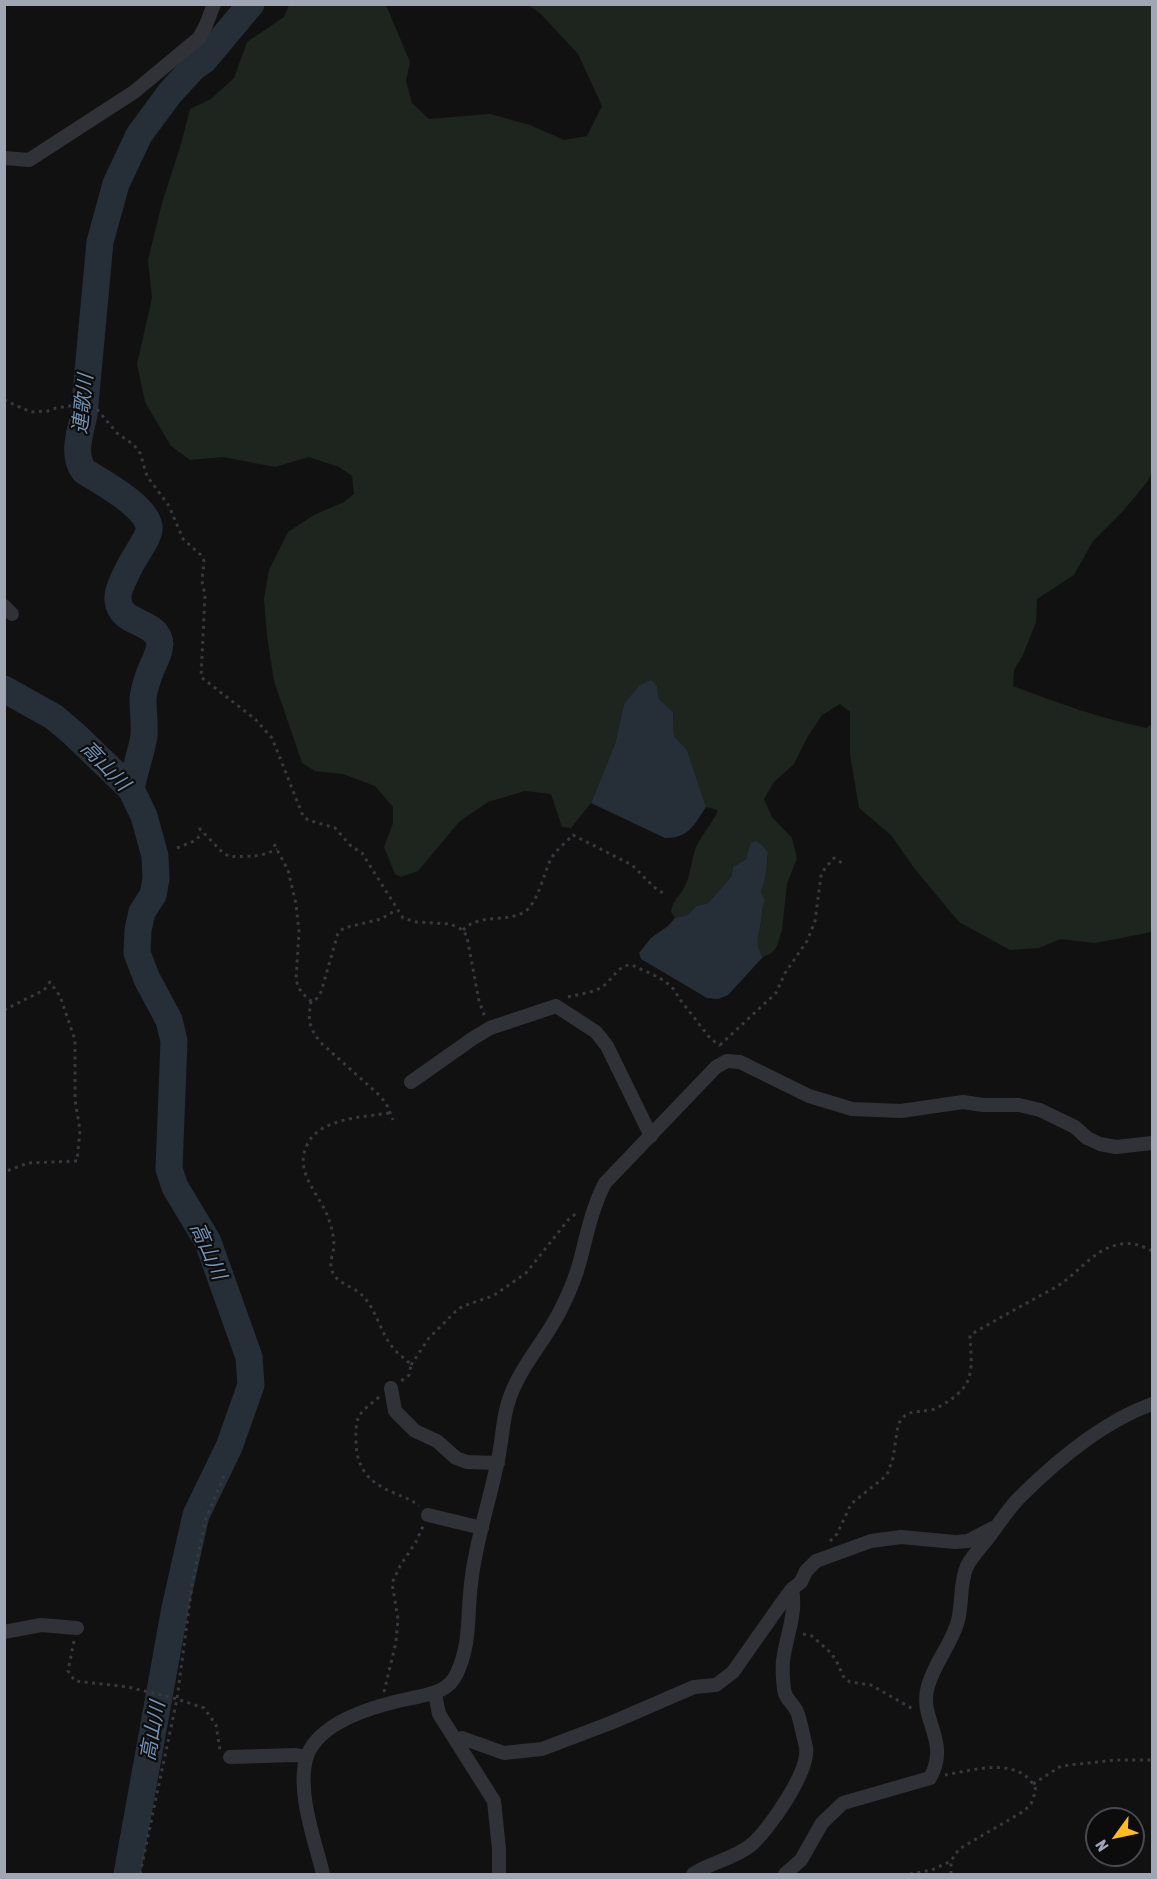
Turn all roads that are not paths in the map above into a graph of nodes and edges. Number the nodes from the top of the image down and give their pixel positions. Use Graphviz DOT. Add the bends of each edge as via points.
graph roads {
  1 [pos="214,4"];
  2 [pos="4,158"];
  3 [pos="411,1082"];
  4 [pos="651,1136"];
  5 [pos="1152,1143"];
  6 [pos="391,1388"];
  7 [pos="1152,1404"];
  8 [pos="498,1463"];
  9 [pos="428,1515"];
  10 [pos="999,1524"];
  11 [pos="482,1528"];
  12 [pos="792,1589"];
  13 [pos="77,1628"];
  14 [pos="4,1632"];
  15 [pos="435,1694"];
  16 [pos="456,1741"];
  17 [pos="230,1757"];
  18 [pos="306,1757"];
  19 [pos="323,1875"];
  20 [pos="499,1875"];
  21 [pos="693,1875"];
  22 [pos="785,1875"];
  1 -- 2 [label="street" via="198,38 134,92 29,160"];
  3 -- 4 [label="street" via="490,1028 556,1006 597,1032"];
  4 -- 5 [label="street" via="711,1071 727,1061 740,1062 809,1096 852,1109 901,1111 963,1102 1019,1105 1040,1110 1100,1144 1116,1147"];
  4 -- 8 [label="street" via="605,1183 594,1206 580,1263 561,1308 509,1395"];
  6 -- 8 [label="street" via="394,1411 415,1431 437,1440 466,1462"];
  7 -- 10 [label="street" via="1099,1430 1018,1499"];
  8 -- 11 [label="street"];
  9 -- 11 [label="street"];
  10 -- 12 [label="street" via="956,1542 901,1538 871,1541 816,1561"];
  10 -- 22 [label="street" via="967,1565 957,1626 927,1688 938,1754 930,1778 843,1803 822,1823 801,1860"];
  11 -- 15 [label="street" via="471,1584 466,1648 456,1676"];
  12 -- 16 [label="street" via="733,1672 716,1685 686,1690 542,1749 504,1753 462,1738"];
  12 -- 21 [label="street" via="795,1602 783,1662 784,1690 786,1699 798,1712 806,1750 804,1767 764,1832 751,1845"];
  13 -- 14 [label="street" via="41,1625"];
  15 -- 16 [label="street" via="439,1714"];
  15 -- 18 [label="street" via="384,1706 331,1726"];
  16 -- 20 [label="street" via="494,1801"];
  17 -- 18 [label="street"];
  18 -- 19 [label="street" via="304,1793"];
}
